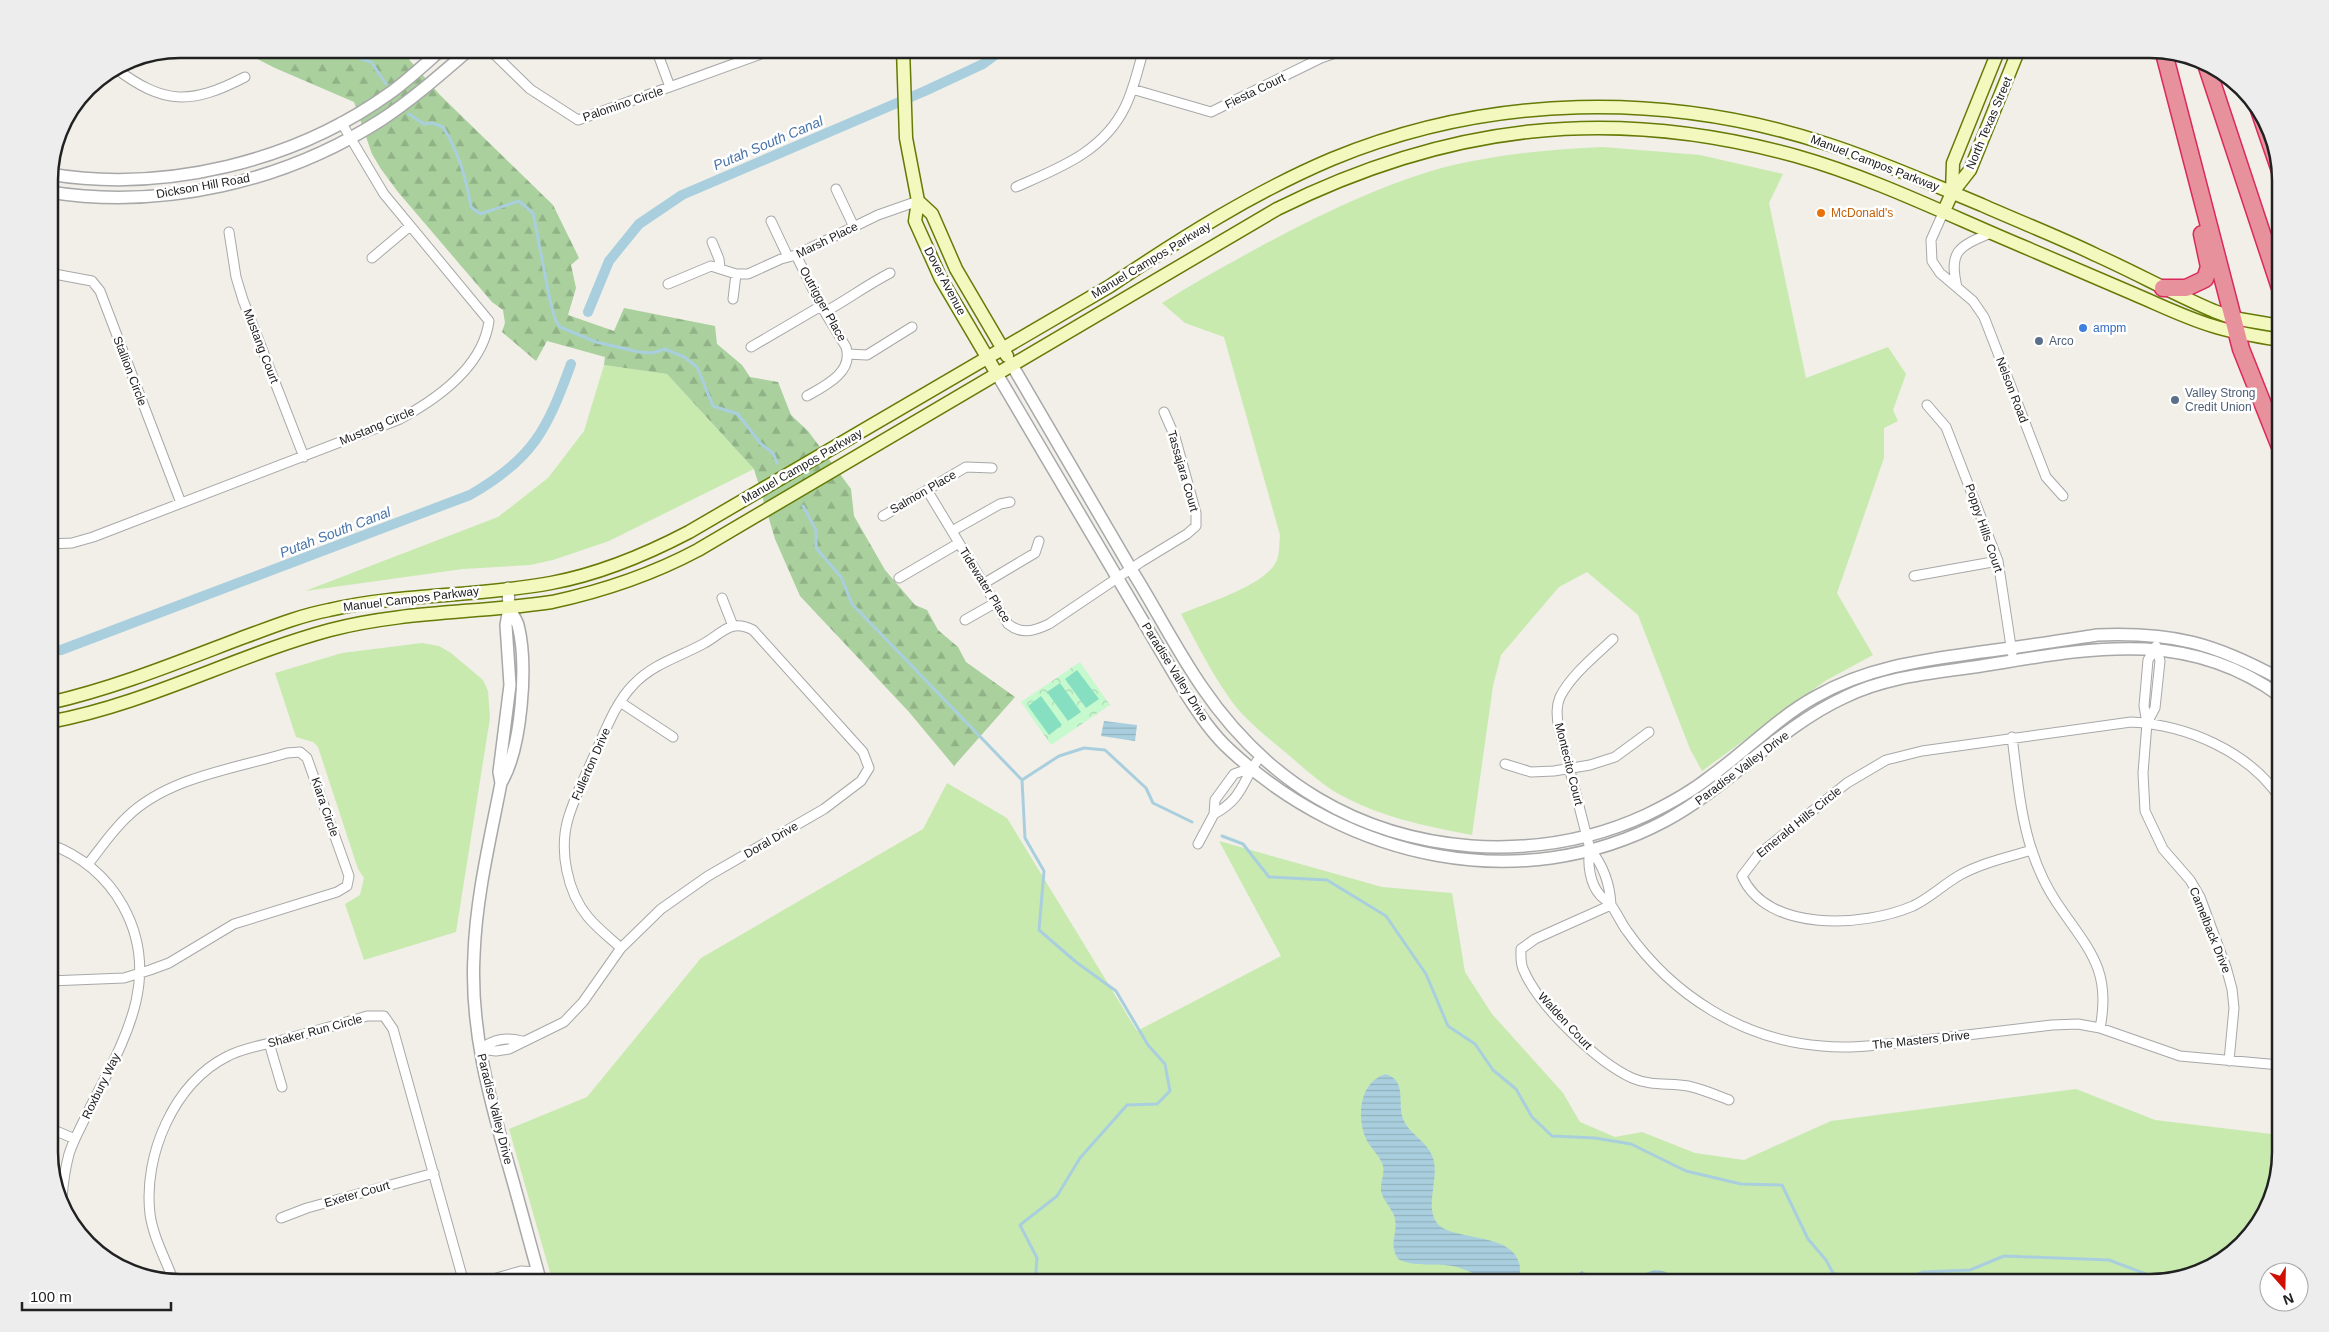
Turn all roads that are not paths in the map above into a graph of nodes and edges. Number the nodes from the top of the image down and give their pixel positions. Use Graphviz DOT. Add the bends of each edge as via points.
graph roads {
  1 [pos="431,58"];
  2 [pos="459,58"];
  3 [pos="498,58"];
  4 [pos="659,58"];
  5 [pos="750,58"];
  6 [pos="904,58"];
  7 [pos="1141,58"];
  8 [pos="1321,58"];
  9 [pos="1995,58"];
  10 [pos="2015,58"];
  11 [pos="2166,59"];
  12 [pos="121,72"];
  13 [pos="2209,73"];
  14 [pos="245,78"];
  15 [pos="670,87"];
  16 [pos="1132,89"];
  17 [pos="2180,116"];
  18 [pos="341,122"];
  19 [pos="350,138"];
  20 [pos="58,175"];
  21 [pos="1016,187"];
  22 [pos="836,189"];
  23 [pos="58,193"];
  24 [pos="1952,193"];
  25 [pos="918,201"];
  26 [pos="1943,213"];
  27 [pos="771,221"];
  28 [pos="410,226"];
  29 [pos="854,227"];
  30 [pos="229,232"];
  31 [pos="1991,233"];
  32 [pos="712,242"];
  33 [pos="792,256"];
  34 [pos="372,258"];
  35 [pos="2271,261"];
  36 [pos="720,268"];
  37 [pos="890,273"];
  38 [pos="736,274"];
  39 [pos="58,275"];
  40 [pos="668,284"];
  41 [pos="1957,287"];
  42 [pos="2163,288"];
  43 [pos="733,299"];
  44 [pos="823,309"];
  45 [pos="2271,324"];
  46 [pos="2235,325"];
  47 [pos="912,327"];
  48 [pos="2271,338"];
  49 [pos="751,347"];
  50 [pos="1003,348"];
  51 [pos="847,354"];
  52 [pos="988,357"];
  53 [pos="1012,365"];
  54 [pos="998,374"];
  55 [pos="808,396"];
  56 [pos="1927,406"];
  57 [pos="1164,412"];
  58 [pos="2271,425"];
  59 [pos="304,457"];
  60 [pos="992,468"];
  61 [pos="927,490"];
  62 [pos="2063,496"];
  63 [pos="1010,502"];
  64 [pos="180,503"];
  65 [pos="883,516"];
  66 [pos="952,531"];
  67 [pos="1039,541"];
  68 [pos="959,543"];
  69 [pos="58,544"];
  70 [pos="1998,561"];
  71 [pos="1131,568"];
  72 [pos="1914,576"];
  73 [pos="899,578"];
  74 [pos="1117,578"];
  75 [pos="983,584"];
  76 [pos="508,588"];
  77 [pos="722,598"];
  78 [pos="995,603"];
  79 [pos="509,608"];
  80 [pos="965,620"];
  81 [pos="733,626"];
  82 [pos="2157,636"];
  83 [pos="1613,639"];
  84 [pos="2012,648"];
  85 [pos="2156,649"];
  86 [pos="2013,661"];
  87 [pos="2272,675"];
  88 [pos="2272,691"];
  89 [pos="58,701"];
  90 [pos="620,702"];
  91 [pos="58,720"];
  92 [pos="2148,723"];
  93 [pos="1649,732"];
  94 [pos="673,737"];
  95 [pos="2012,737"];
  96 [pos="1260,757"];
  97 [pos="1505,764"];
  98 [pos="1251,768"];
  99 [pos="1569,769"];
  100 [pos="2272,789"];
  101 [pos="1214,814"];
  102 [pos="1586,836"];
  103 [pos="1198,844"];
  104 [pos="58,849"];
  105 [pos="1590,849"];
  106 [pos="2032,850"];
  107 [pos="88,864"];
  108 [pos="1611,905"];
  109 [pos="621,948"];
  110 [pos="140,973"];
  111 [pos="58,981"];
  112 [pos="2100,1028"];
  113 [pos="268,1043"];
  114 [pos="480,1049"];
  115 [pos="2229,1060"];
  116 [pos="2272,1064"];
  117 [pos="282,1087"];
  118 [pos="1728,1100"];
  119 [pos="58,1132"];
  120 [pos="75,1139"];
  121 [pos="434,1173"];
  122 [pos="63,1188"];
  123 [pos="281,1218"];
  124 [pos="171,1273"];
  125 [pos="462,1274"];
  126 [pos="508,1274"];
  127 [pos="530,1274"];
  128 [pos="539,1274"];
  1 -- 18 [label="street, Dickson Hill Road" via="390,93"];
  2 -- 19 [label="street, Dickson Hill Road" via="400,107"];
  3 -- 15 [label="street, Palomino Circle" via="530,89 578,120"];
  4 -- 15 [label="street"];
  5 -- 15 [label="street, Palomino Circle"];
  6 -- 25 [label="main road, Dover Avenue" via="909,163"];
  7 -- 16 [label="street"];
  8 -- 16 [label="street, Fiesta Court" via="1211,112"];
  9 -- 24 [label="main road, North Texas Street" via="1953,163"];
  10 -- 24 [label="main road, North Texas Street" via="1970,170"];
  11 -- 17 [label="highway"];
  12 -- 14 [label="street" via="148,90 180,98 219,91"];
  13 -- 35 [label="highway"];
  16 -- 21 [label="street" via="1126,107 1097,144 1069,163"];
  17 -- 42 [label="highway" via="2208,267 2205,279 2198,284 2186,288"];
  17 -- 46 [label="highway"];
  18 -- 19 [label="street, Mustang Circle"];
  18 -- 20 [label="street, Dickson Hill Road" via="278,150 200,172 115,179"];
  19 -- 23 [label="street, Dickson Hill Road" via="284,168 204,189 145,196"];
  19 -- 28 [label="street, Mustang Circle" via="384,194"];
  22 -- 29 [label="street"];
  24 -- 26 [label="main road, North Texas Street"];
  24 -- 42 [label="main road, Manuel Campos Parkway" via="2096,255"];
  24 -- 50 [label="main road, Manuel Campos Parkway" via="1834,146 1731,118 1655,108 1598,106 1480,116 1408,133 1300,174"];
  25 -- 29 [label="street, Marsh Place"];
  25 -- 50 [label="main road, Dover Avenue" via="932,214 956,269"];
  25 -- 52 [label="main road, Dover Avenue" via="915,221 928,252"];
  26 -- 31 [label="main road, Manuel Campos Parkway"];
  26 -- 41 [label="street, Nelson Road" via="1931,240 1930,254 1940,273"];
  26 -- 53 [label="main road, Manuel Campos Parkway" via="1834,168 1728,140 1653,130 1599,128 1565,128 1484,138 1373,166 1308,194"];
  27 -- 33 [label="street, Outrigger Place"];
  28 -- 34 [label="street"];
  28 -- 59 [label="street, Mustang Circle" via="481,308 490,321 488,334 464,370 423,407"];
  29 -- 33 [label="street, Marsh Place"];
  30 -- 59 [label="street, Mustang Court" via="243,300"];
  31 -- 41 [label="street" via="1966,244 1957,252 1954,266"];
  31 -- 46 [label="main road, Manuel Campos Parkway" via="2210,326"];
  32 -- 36 [label="street"];
  33 -- 38 [label="street, Marsh Place" via="755,272"];
  33 -- 44 [label="street, Outrigger Place"];
  36 -- 38 [label="street"];
  36 -- 40 [label="street" via="705,267"];
  37 -- 44 [label="street" via="858,289 851,297"];
  38 -- 43 [label="street"];
  39 -- 64 [label="street, Stallion Circle" via="92,281 100,291"];
  41 -- 62 [label="street, Nelson Road" via="1974,301 1984,317 2046,477"];
  42 -- 46 [label="main road, Manuel Campos Parkway"];
  44 -- 49 [label="street"];
  44 -- 51 [label="street, Outrigger Place"];
  45 -- 46 [label="main road, Manuel Campos Parkway" via="2253,321"];
  46 -- 48 [label="main road, Manuel Campos Parkway"];
  46 -- 58 [label="highway"];
  47 -- 51 [label="street" via="867,355"];
  50 -- 52 [label="main road, Manuel Campos Parkway"];
  50 -- 53 [label="main road, Paradise Valley Drive"];
  51 -- 55 [label="street" via="843,368 835,378"];
  52 -- 54 [label="main road, Paradise Valley Drive"];
  52 -- 76 [label="main road, Manuel Campos Parkway" via="666,544 578,577"];
  53 -- 54 [label="main road, Manuel Campos Parkway"];
  53 -- 71 [label="street, Paradise Valley Drive"];
  54 -- 74 [label="street, Paradise Valley Drive"];
  54 -- 79 [label="main road, Manuel Campos Parkway" via="673,563 642,577 582,596"];
  56 -- 70 [label="street, Poppy Hills Court" via="1946,427"];
  57 -- 71 [label="street, Tassajara Court" via="1175,437 1196,513 1196,526"];
  59 -- 64 [label="street, Mustang Circle"];
  60 -- 61 [label="street, Salmon Place" via="966,467"];
  61 -- 65 [label="street, Salmon Place"];
  61 -- 66 [label="street, Tidewater Place"];
  63 -- 66 [label="street" via="1000,504"];
  64 -- 69 [label="street, Mustang Circle" via="72,543"];
  66 -- 68 [label="street, Tidewater Place"];
  67 -- 75 [label="street" via="1035,553"];
  68 -- 73 [label="street"];
  68 -- 75 [label="street, Tidewater Place"];
  70 -- 72 [label="street"];
  70 -- 84 [label="street, Poppy Hills Court"];
  71 -- 74 [label="street, Tassajara Court"];
  71 -- 96 [label="street, Paradise Valley Drive" via="1201,686"];
  74 -- 78 [label="street, Tidewater Place" via="1049,624 1027,632 1017,631 1008,624"];
  74 -- 98 [label="street, Paradise Valley Drive" via="1205,723 1229,750"];
  75 -- 78 [label="street, Tidewater Place"];
  76 -- 79 [label="street, Paradise Valley Drive"];
  76 -- 89 [label="main road, Manuel Campos Parkway" via="403,598 327,610 286,622 114,687"];
  77 -- 81 [label="street"];
  78 -- 80 [label="street"];
  79 -- 91 [label="main road, Manuel Campos Parkway" via="363,623 331,630 293,641 120,706"];
  79 -- 114 [label="street, Paradise Valley Drive" via="518,624 523,686 518,725 507,773 501,783 477,907 474,956"];
  81 -- 90 [label="street, Fullerton Drive" via="648,672 633,684"];
  81 -- 109 [label="street, Doral Drive" via="743,625 753,630 863,752 869,768 861,782 824,809 683,892"];
  82 -- 84 [label="street, Paradise Valley Drive" via="2097,636"];
  82 -- 85 [label="street, Camelback Drive"];
  82 -- 87 [label="street, Paradise Valley Drive" via="2205,644"];
  83 -- 99 [label="street, Montecito Court" via="1559,698 1556,710"];
  84 -- 86 [label="street, Poppy Hills Court"];
  84 -- 102 [label="street, Paradise Valley Drive" via="1889,667 1840,684 1791,713 1680,798 1621,825"];
  85 -- 86 [label="street, Paradise Valley Drive" via="2098,649"];
  85 -- 88 [label="street, Paradise Valley Drive" via="2202,658 2230,668"];
  85 -- 92 [label="street, Camelback Drive" via="2148,660 2144,706"];
  86 -- 105 [label="street, Paradise Valley Drive" via="1893,680 1846,696 1798,724 1688,809 1644,831"];
  90 -- 94 [label="street"];
  90 -- 109 [label="street, Fullerton Drive" via="574,800 567,822 564,851 576,898 587,916"];
  92 -- 95 [label="street, Emerald Hills Circle" via="2108,724"];
  92 -- 100 [label="street" via="2185,731 2224,748 2247,763"];
  92 -- 115 [label="street, Camelback Drive" via="2142,773 2145,811 2163,849 2200,897 2226,967 2234,1008"];
  93 -- 99 [label="street" via="1615,757"];
  95 -- 106 [label="street" via="2025,825"];
  95 -- 106 [label="street, Emerald Hills Circle" via="1904,754 1866,770 1758,855 1742,876 1752,894 1788,914 1814,920 1866,919 1913,906 1966,873"];
  96 -- 98 [label="street"];
  96 -- 102 [label="street, Paradise Valley Drive" via="1294,784 1329,804 1375,826 1425,840 1488,847 1548,844"];
  97 -- 99 [label="street" via="1530,772"];
  98 -- 101 [label="street" via="1247,783 1227,807"];
  98 -- 101 [label="street" via="1234,774 1214,800"];
  98 -- 105 [label="street, Paradise Valley Drive" via="1286,795 1346,829 1422,853 1479,860 1522,860"];
  99 -- 102 [label="street, Montecito Court"];
  101 -- 103 [label="street"];
  102 -- 105 [label="street, Montecito Court"];
  104 -- 107 [label="street"];
  105 -- 108 [label="street, The Masters Drive" via="1587,863 1599,894"];
  106 -- 112 [label="street" via="2044,881 2090,949 2099,969 2103,990"];
  107 -- 110 [label="street, Roxbury Way" via="117,896 129,916 140,957"];
  107 -- 110 [label="street, Kiara Circle" via="128,815 175,787 287,753 300,752 307,758 349,876 347,886 306,903 234,924 169,963"];
  108 -- 112 [label="street, The Masters Drive" via="1642,952 1662,974 1694,1000 1756,1032 1787,1041 1851,1047 2052,1025 2078,1024"];
  108 -- 118 [label="street, Walden Court" via="1535,938 1521,949 1524,972 1571,1031 1617,1070 1648,1083 1688,1086"];
  109 -- 114 [label="street, Doral Drive" via="583,1002 564,1022 510,1049 496,1052"];
  110 -- 111 [label="street" via="124,978"];
  110 -- 120 [label="street, Roxbury Way" via="136,1007 128,1030"];
  112 -- 115 [label="street, The Masters Drive" via="2180,1056"];
  113 -- 117 [label="street"];
  113 -- 121 [label="street, Shaker Run Circle" via="367,1016 384,1016 393,1029"];
  113 -- 124 [label="street, Shaker Run Circle" via="212,1064 195,1078 171,1111 151,1169 148,1191 150,1216"];
  114 -- 128 [label="street, Paradise Valley Drive"];
  115 -- 116 [label="street, The Masters Drive"];
  119 -- 120 [label="street"];
  120 -- 122 [label="street, Roxbury Way"];
  121 -- 123 [label="street, Exeter Court"];
  121 -- 125 [label="street, Shaker Run Circle"];
  126 -- 127 [label="street" via="521,1270"];
}
